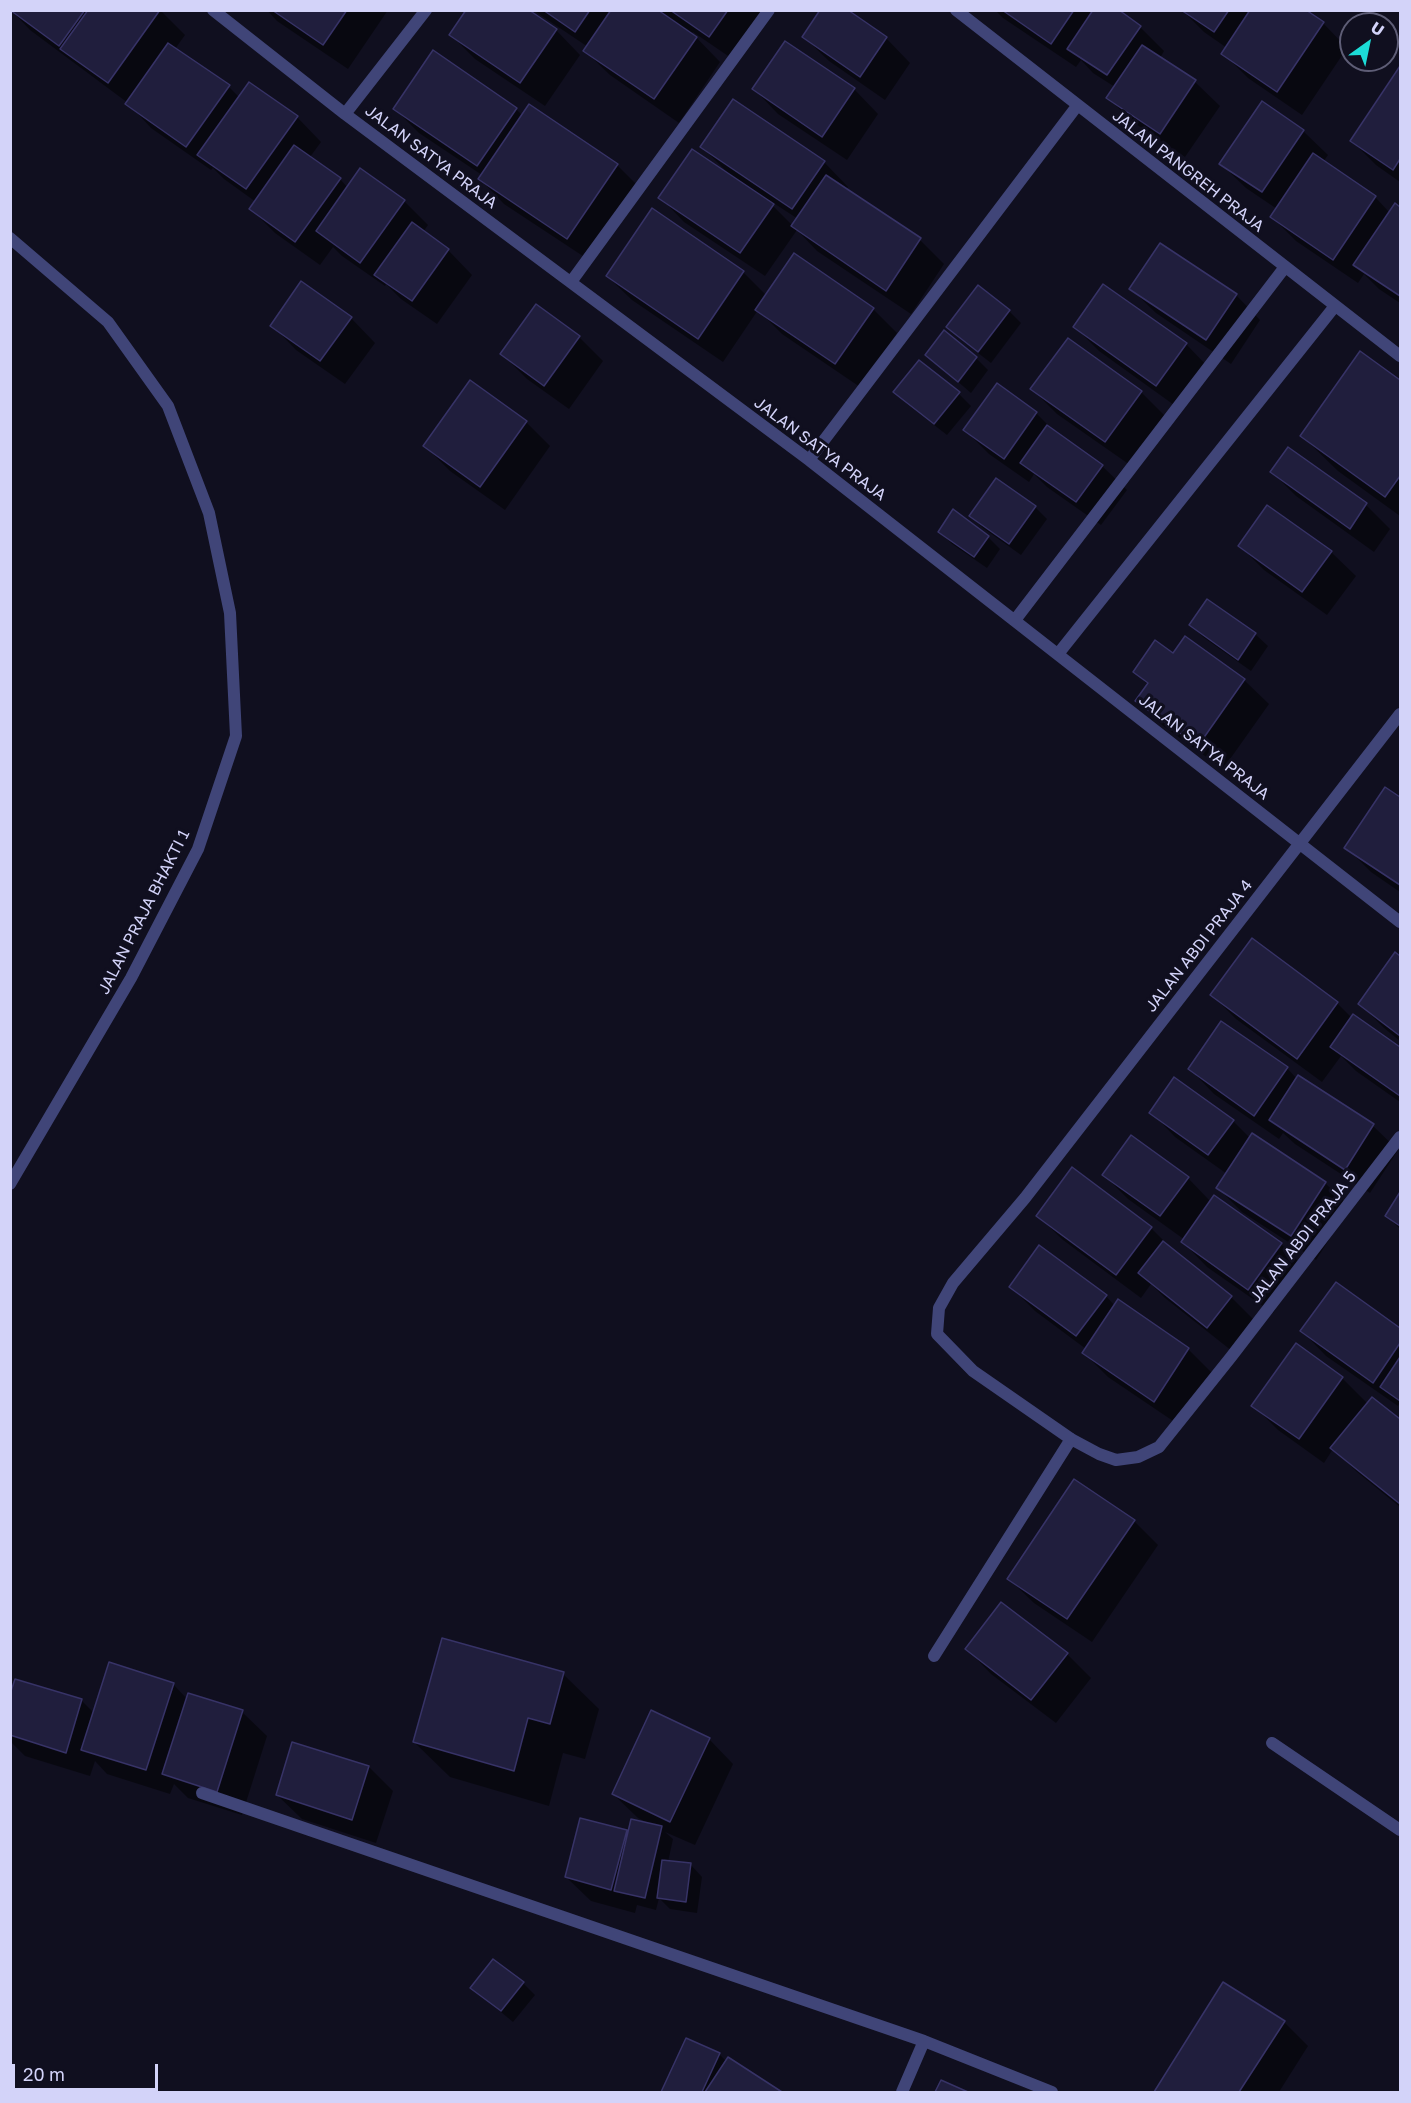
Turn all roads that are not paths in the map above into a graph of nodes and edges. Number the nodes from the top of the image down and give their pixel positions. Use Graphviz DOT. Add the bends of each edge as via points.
graph roads {
  1 [pos="213,10"];
  2 [pos="426,10"];
  3 [pos="769,10"];
  4 [pos="956,10"];
  5 [pos="1077,106"];
  6 [pos="345,114"];
  7 [pos="10,238"];
  8 [pos="1285,267"];
  9 [pos="571,282"];
  10 [pos="1335,306"];
  11 [pos="1401,356"];
  12 [pos="809,460"];
  13 [pos="1015,620"];
  14 [pos="1058,654"];
  15 [pos="1401,714"];
  16 [pos="1300,842"];
  17 [pos="1401,922"];
  18 [pos="1401,1137"];
  19 [pos="10,1184"];
  20 [pos="1071,1439"];
  21 [pos="934,1656"];
  22 [pos="1272,1743"];
  23 [pos="202,1793"];
  24 [pos="1401,1830"];
  25 [pos="924,2041"];
  26 [pos="902,2092"];
  27 [pos="1052,2092"];
  1 -- 6 [label="street, JALAN SATYA PRAJA"];
  2 -- 6 [label="street"];
  3 -- 9 [label="street"];
  4 -- 5 [label="street, JALAN PANGREH PRAJA"];
  5 -- 8 [label="street, JALAN PANGREH PRAJA"];
  5 -- 12 [label="street"];
  6 -- 9 [label="street, JALAN SATYA PRAJA"];
  7 -- 19 [label="street, JALAN PRAJA BHAKTI 1" via="108,322 168,406 209,513 230,613 236,736 198,849 131,978"];
  8 -- 10 [label="street, JALAN PANGREH PRAJA"];
  8 -- 13 [label="street"];
  9 -- 12 [label="street, JALAN SATYA PRAJA"];
  10 -- 11 [label="street, JALAN PANGREH PRAJA"];
  10 -- 14 [label="street"];
  12 -- 13 [label="street, JALAN SATYA PRAJA"];
  13 -- 14 [label="street, JALAN SATYA PRAJA"];
  14 -- 16 [label="street, JALAN SATYA PRAJA"];
  15 -- 16 [label="street, JALAN ABDI PRAJA 4"];
  16 -- 17 [label="street, JALAN SATYA PRAJA"];
  16 -- 20 [label="street, JALAN ABDI PRAJA 4" via="1025,1198 953,1283 939,1308 937,1334 973,1371"];
  18 -- 20 [label="street, JALAN ABDI PRAJA 5" via="1159,1447 1138,1457 1116,1460"];
  20 -- 21 [label="street"];
  22 -- 24 [label="street"];
  23 -- 25 [label="street"];
  25 -- 26 [label="street"];
  25 -- 27 [label="street"];
}
